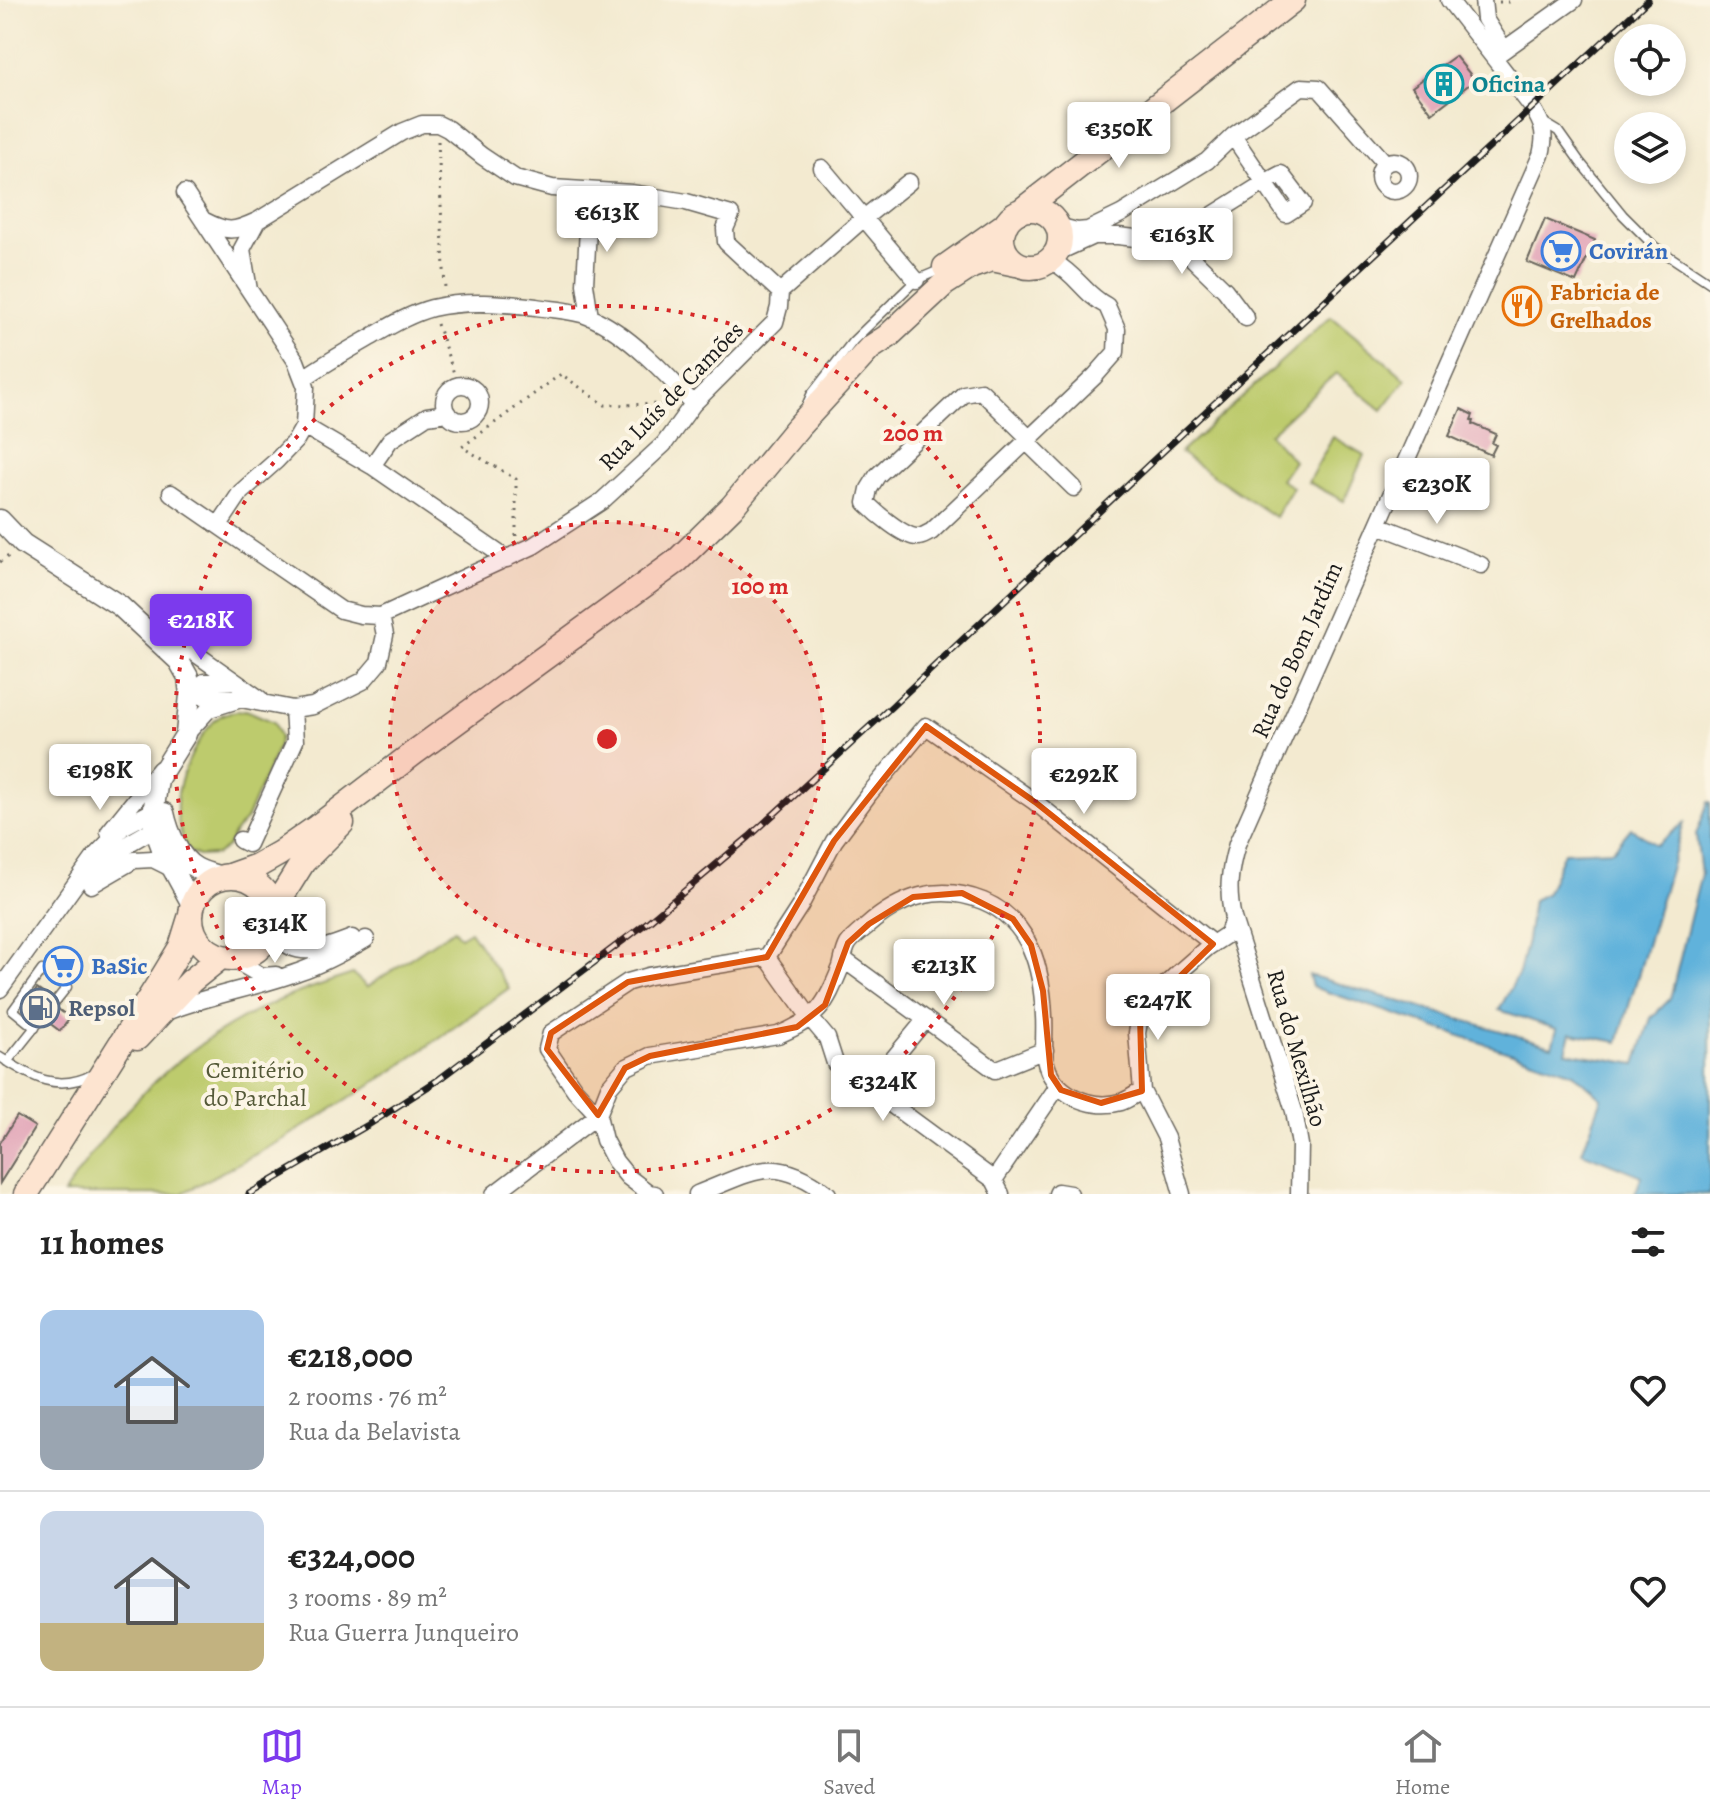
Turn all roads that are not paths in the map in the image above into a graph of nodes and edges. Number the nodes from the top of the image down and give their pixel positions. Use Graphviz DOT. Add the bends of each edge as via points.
graph roads {
  1 [pos="1293,0"];
  2 [pos="1574,0"];
  3 [pos="1449,1"];
  4 [pos="1483,1"];
  5 [pos="1499,53"];
  6 [pos="1153,110"];
  7 [pos="1537,114"];
  8 [pos="1233,136"];
  9 [pos="1385,163"];
  10 [pos="822,168"];
  11 [pos="909,182"];
  12 [pos="590,192"];
  13 [pos="185,193"];
  14 [pos="1121,214"];
  15 [pos="864,218"];
  16 [pos="1014,218"];
  17 [pos="203,219"];
  18 [pos="257,221"];
  19 [pos="1057,224"];
  20 [pos="1088,230"];
  21 [pos="1189,230"];
  22 [pos="1118,236"];
  23 [pos="1046,258"];
  24 [pos="943,269"];
  25 [pos="916,280"];
  26 [pos="1710,283"];
  27 [pos="249,290"];
  28 [pos="780,292"];
  29 [pos="1107,306"];
  30 [pos="590,317"];
  31 [pos="1246,318"];
  32 [pos="304,378"];
  33 [pos="693,404"];
  34 [pos="447,413"];
  35 [pos="304,426"];
  36 [pos="798,427"];
  37 [pos="1027,440"];
  38 [pos="372,466"];
  39 [pos="1074,488"];
  40 [pos="171,493"];
  41 [pos="0,520"];
  42 [pos="219,525"];
  43 [pos="1378,525"];
  44 [pos="507,559"];
  45 [pos="1481,565"];
  46 [pos="381,616"];
  47 [pos="162,644"];
  48 [pos="233,681"];
  49 [pos="190,695"];
  50 [pos="241,699"];
  51 [pos="268,704"];
  52 [pos="293,709"];
  53 [pos="181,742"];
  54 [pos="415,752"];
  55 [pos="161,817"];
  56 [pos="240,840"];
  57 [pos="171,868"];
  58 [pos="224,876"];
  59 [pos="62,902"];
  60 [pos="192,912"];
  61 [pos="273,915"];
  62 [pos="1233,918"];
  63 [pos="1213,944"];
  64 [pos="228,957"];
  65 [pos="767,957"];
  66 [pos="843,959"];
  67 [pos="299,972"];
  68 [pos="0,989"];
  69 [pos="811,1019"];
  70 [pos="926,1019"];
  71 [pos="35,1028"];
  72 [pos="1045,1050"];
  73 [pos="4,1059"];
  74 [pos="99,1076"];
  75 [pos="1058,1086"];
  76 [pos="869,1088"];
  77 [pos="1142,1091"];
  78 [pos="1120,1102"];
  79 [pos="1154,1113"];
  80 [pos="598,1115"];
  81 [pos="998,1187"];
  82 [pos="26,1194"];
  83 [pos="494,1194"];
  84 [pos="655,1194"];
  85 [pos="697,1194"];
  86 [pos="828,1194"];
  87 [pos="1057,1194"];
  88 [pos="1070,1194"];
  89 [pos="1182,1194"];
  90 [pos="1299,1194"];
  1 -- 6 [label="main road"];
  2 -- 5 [label="street"];
  3 -- 4 [label="street"];
  3 -- 5 [label="street"];
  4 -- 5 [label="street"];
  5 -- 7 [label="street"];
  6 -- 16 [label="main road"];
  6 -- 19 [label="main road" via="1068,181 1052,209"];
  7 -- 26 [label="lane" via="1558,131 1654,246"];
  7 -- 43 [label="street, Rua do Bom Jardim" via="1545,138 1541,155"];
  8 -- 9 [label="street" via="1301,87 1319,88"];
  8 -- 14 [label="street" via="1207,161"];
  8 -- 21 [label="street" via="1264,183"];
  10 -- 15 [label="street"];
  11 -- 15 [label="street"];
  12 -- 18 [label="street" via="515,178 448,129 422,124"];
  12 -- 28 [label="street" via="646,195 731,215 726,242"];
  12 -- 30 [label="street" via="585,284"];
  13 -- 17 [label="street"];
  14 -- 20 [label="street"];
  14 -- 22 [label="street"];
  15 -- 25 [label="street"];
  15 -- 28 [label="street"];
  16 -- 19 [label="main road" via="1027,209 1038,210"];
  16 -- 23 [label="main road" via="1003,231 1007,255"];
  16 -- 24 [label="main road"];
  17 -- 18 [label="street" via="220,229 237,230"];
  17 -- 27 [label="street"];
  18 -- 27 [label="street" via="242,249"];
  19 -- 20 [label="street"];
  19 -- 23 [label="main road" via="1060,243"];
  20 -- 22 [label="street"];
  22 -- 23 [label="street" via="1093,236"];
  22 -- 31 [label="street" via="1170,242 1225,290"];
  23 -- 29 [label="street" via="1081,278"];
  23 -- 29 [label="street"];
  23 -- 36 [label="main road" via="992,259 944,284 870,348"];
  24 -- 25 [label="lane"];
  24 -- 36 [label="main road" via="907,299 817,394"];
  25 -- 36 [label="lane" via="853,341 811,395"];
  27 -- 32 [label="street"];
  28 -- 33 [label="street, Rua Luís de Camões" via="775,322"];
  29 -- 37 [label="street" via="1117,329 1116,352"];
  30 -- 32 [label="street" via="521,305 432,308"];
  30 -- 33 [label="street" via="666,373"];
  32 -- 35 [label="street"];
  33 -- 44 [label="street, Rua Luís de Camões" via="664,444 602,501"];
  34 -- 34 [label="street" via="448,391 458,385 475,389 481,400 474,417 463,421"];
  34 -- 38 [label="street" via="427,416 390,440"];
  35 -- 38 [label="street"];
  35 -- 42 [label="street" via="241,492"];
  36 -- 54 [label="main road" via="732,507 677,561"];
  37 -- 37 [label="street" via="931,532 907,534 866,503 877,476 964,394 981,391"];
  37 -- 39 [label="street"];
  38 -- 44 [label="street"];
  40 -- 42 [label="street"];
  41 -- 47 [label="street" via="23,544 120,606"];
  42 -- 46 [label="street" via="341,610"];
  43 -- 45 [label="street"];
  43 -- 62 [label="street, Rua do Bom Jardim" via="1237,844 1229,898"];
  44 -- 46 [label="street, Rua Luís de Camões"];
  46 -- 52 [label="street" via="385,635 379,662 363,681 313,706"];
  47 -- 48 [label="street" via="182,644"];
  47 -- 49 [label="street" via="188,677"];
  48 -- 49 [label="street" via="204,682"];
  48 -- 51 [label="street"];
  49 -- 50 [label="street"];
  49 -- 53 [label="street"];
  50 -- 51 [label="street"];
  50 -- 53 [label="street" via="209,709"];
  51 -- 52 [label="street"];
  52 -- 56 [label="street" via="295,741 248,844"];
  53 -- 55 [label="street"];
  53 -- 59 [label="street" via="86,862"];
  54 -- 58 [label="main road" via="280,853"];
  54 -- 61 [label="main road" via="303,862"];
  55 -- 57 [label="street" via="156,832"];
  55 -- 58 [label="street" via="194,868"];
  55 -- 59 [label="street"];
  57 -- 59 [label="street" via="153,859 134,860"];
  57 -- 60 [label="street"];
  58 -- 60 [label="main road" via="204,886"];
  58 -- 61 [label="main road" via="256,883 266,893"];
  59 -- 68 [label="street"];
  60 -- 64 [label="main road" via="198,940"];
  60 -- 74 [label="main road" via="181,947"];
  61 -- 64 [label="main road" via="261,946"];
  61 -- 67 [label="street" via="281,939 296,949 310,951 363,934 366,939"];
  62 -- 63 [label="street" via="1228,934"];
  62 -- 90 [label="street, Rua do Mexilhão" via="1294,1111"];
  63 -- 65 [label="street" via="1035,802 926,726 834,841"];
  63 -- 77 [label="street" via="1148,1001 1140,1016"];
  64 -- 67 [label="street" via="262,976"];
  64 -- 74 [label="main road" via="191,981"];
  65 -- 69 [label="street"];
  65 -- 80 [label="street" via="628,982 551,1033 547,1049"];
  66 -- 69 [label="street" via="825,1005"];
  66 -- 70 [label="street"];
  66 -- 72 [label="street" via="848,943 869,924 913,897 962,893 987,902 1013,919 1031,945 1043,991"];
  67 -- 74 [label="street" via="166,1012"];
  69 -- 76 [label="street" via="827,1038 835,1063"];
  69 -- 80 [label="street" via="778,1035 650,1056 625,1068 609,1087"];
  70 -- 72 [label="street" via="995,1070"];
  70 -- 76 [label="street"];
  71 -- 71 [label="lane" via="67,987 42,970 13,1010"];
  71 -- 73 [label="lane"];
  72 -- 75 [label="street"];
  73 -- 74 [label="lane" via="58,1084"];
  74 -- 82 [label="main road"];
  75 -- 78 [label="street" via="1081,1101"];
  75 -- 81 [label="street"];
  76 -- 81 [label="street"];
  77 -- 78 [label="street"];
  77 -- 79 [label="street"];
  78 -- 79 [label="street"];
  79 -- 89 [label="street"];
  80 -- 83 [label="street"];
  80 -- 84 [label="street" via="615,1161 628,1177"];
  85 -- 86 [label="street" via="762,1169 790,1171"];
  87 -- 88 [label="street"];
}
